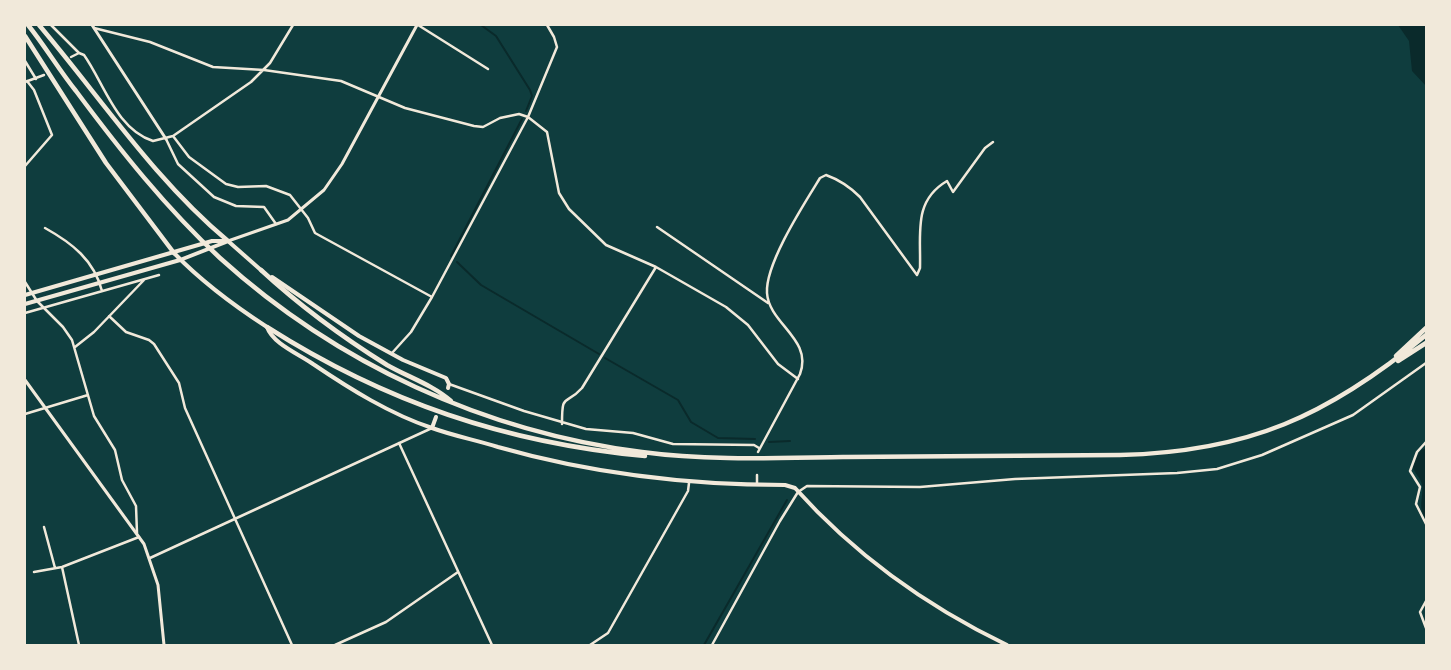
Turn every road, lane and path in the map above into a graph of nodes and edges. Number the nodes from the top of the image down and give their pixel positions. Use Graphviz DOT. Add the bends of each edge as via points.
graph roads {
  1 [pos="29,25"];
  2 [pos="39,25"];
  3 [pos="51,25"];
  4 [pos="292,25"];
  5 [pos="417,25"];
  6 [pos="547,25"];
  7 [pos="93,26"];
  8 [pos="25,36"];
  9 [pos="79,52"];
  10 [pos="71,57"];
  11 [pos="25,61"];
  12 [pos="488,69"];
  13 [pos="264,70"];
  14 [pos="44,75"];
  15 [pos="36,79"];
  16 [pos="26,81"];
  17 [pos="379,97"];
  18 [pos="528,117"];
  19 [pos="173,136"];
  20 [pos="166,139"];
  21 [pos="993,142"];
  22 [pos="25,166"];
  23 [pos="276,225"];
  24 [pos="658,227"];
  25 [pos="45,228"];
  26 [pos="228,241"];
  27 [pos="174,253"];
  28 [pos="180,260"];
  29 [pos="656,267"];
  30 [pos="261,270"];
  31 [pos="97,275"];
  32 [pos="159,275"];
  33 [pos="145,279"];
  34 [pos="25,282"];
  35 [pos="100,283"];
  36 [pos="102,291"];
  37 [pos="32,293"];
  38 [pos="25,295"];
  39 [pos="432,297"];
  40 [pos="37,300"];
  41 [pos="25,304"];
  42 [pos="769,304"];
  43 [pos="45,307"];
  44 [pos="25,313"];
  45 [pos="109,316"];
  46 [pos="267,327"];
  47 [pos="1426,328"];
  48 [pos="1426,335"];
  49 [pos="1426,343"];
  50 [pos="75,347"];
  51 [pos="392,353"];
  52 [pos="1426,363"];
  53 [pos="1375,375"];
  54 [pos="798,379"];
  55 [pos="25,380"];
  56 [pos="449,386"];
  57 [pos="88,395"];
  58 [pos="454,403"];
  59 [pos="44,408"];
  60 [pos="25,414"];
  61 [pos="436,417"];
  62 [pos="562,424"];
  63 [pos="432,428"];
  64 [pos="1426,442"];
  65 [pos="398,443"];
  66 [pos="759,448"];
  67 [pos="758,452"];
  68 [pos="684,456"];
  69 [pos="757,476"];
  70 [pos="689,483"];
  71 [pos="757,485"];
  72 [pos="798,492"];
  73 [pos="235,519"];
  74 [pos="1426,524"];
  75 [pos="44,527"];
  76 [pos="137,533"];
  77 [pos="140,537"];
  78 [pos="150,558"];
  79 [pos="62,567"];
  80 [pos="55,568"];
  81 [pos="34,572"];
  82 [pos="458,572"];
  83 [pos="1426,601"];
  84 [pos="1426,628"];
  85 [pos="596,644"];
  86 [pos="79,645"];
  87 [pos="164,645"];
  88 [pos="292,645"];
  89 [pos="335,645"];
  90 [pos="492,645"];
  91 [pos="590,645"];
  92 [pos="712,645"];
  93 [pos="1007,645"];
  1 -- 58 [label="highway" via="75,91 148,183 218,256 258,291 328,340 378,369"];
  2 -- 26 [label="highway" via="135,146 209,226"];
  3 -- 9 [label="street"];
  4 -- 13 [label="street"];
  5 -- 12 [label="street"];
  5 -- 17 [label="street"];
  6 -- 18 [label="street" via="557,48"];
  7 -- 13 [label="street" via="150,42 213,67"];
  7 -- 20 [label="street"];
  8 -- 27 [label="highway" via="106,163"];
  9 -- 10 [label="street"];
  9 -- 20 [label="street" via="87,59 108,98 135,131 153,141"];
  11 -- 15 [label="street"];
  13 -- 17 [label="street" via="341,81"];
  13 -- 19 [label="street"];
  14 -- 15 [label="street"];
  15 -- 16 [label="street"];
  16 -- 22 [label="street" via="34,90 52,135"];
  17 -- 18 [label="street" via="405,108 474,126 484,126 512,114"];
  17 -- 23 [label="street" via="328,185 300,212"];
  18 -- 29 [label="street" via="549,135 555,182 569,208 606,245"];
  18 -- 39 [label="street"];
  19 -- 20 [label="street"];
  19 -- 39 [label="street" via="189,157 226,184 266,186 285,192 308,218 315,233"];
  20 -- 23 [label="street" via="178,164 214,196 236,206 264,207"];
  21 -- 42 [label="street" via="953,192 947,181 924,202 917,275 849,186 826,175 820,178 771,266 767,287"];
  23 -- 26 [label="street"];
  24 -- 42 [label="street"];
  25 -- 31 [label="street" via="77,249"];
  26 -- 27 [label="main road"];
  26 -- 28 [label="main road"];
  26 -- 30 [label="main road"];
  27 -- 28 [label="main road"];
  27 -- 31 [label="main road"];
  28 -- 35 [label="main road"];
  28 -- 46 [label="main road" via="229,303"];
  29 -- 54 [label="street" via="715,299 739,317 756,333 778,364"];
  29 -- 62 [label="street" via="582,388 563,402"];
  30 -- 51 [label="main road" via="359,336"];
  30 -- 58 [label="highway" via="293,300 349,340"];
  31 -- 35 [label="street"];
  31 -- 37 [label="main road"];
  32 -- 33 [label="street"];
  33 -- 36 [label="street"];
  33 -- 45 [label="street"];
  34 -- 37 [label="street"];
  35 -- 36 [label="street"];
  35 -- 40 [label="main road"];
  36 -- 43 [label="street"];
  37 -- 38 [label="main road"];
  37 -- 40 [label="street"];
  39 -- 51 [label="street" via="411,332"];
  40 -- 41 [label="main road"];
  40 -- 43 [label="street"];
  42 -- 54 [label="street" via="801,349 803,362"];
  43 -- 44 [label="street"];
  43 -- 50 [label="street"];
  45 -- 50 [label="street"];
  45 -- 73 [label="street" via="126,332 151,342 177,380 185,408"];
  46 -- 63 [label="main road" via="270,335 358,393"];
  46 -- 68 [label="highway" via="375,386 464,420 589,450"];
  47 -- 53 [label="highway"];
  48 -- 53 [label="highway"];
  49 -- 53 [label="highway"];
  50 -- 57 [label="street"];
  51 -- 56 [label="main road" via="446,378"];
  52 -- 72 [label="street" via="1353,415 1262,455 1223,467 1177,473 1015,479 920,487 815,485"];
  53 -- 68 [label="highway" via="1336,400 1266,432 1215,446 1176,452 727,459"];
  54 -- 66 [label="street"];
  55 -- 59 [label="street"];
  56 -- 62 [label="street"];
  57 -- 59 [label="street"];
  57 -- 76 [label="street" via="94,416 116,454 123,483 136,506"];
  58 -- 68 [label="highway" via="530,430 622,449"];
  59 -- 60 [label="street"];
  59 -- 76 [label="street"];
  61 -- 63 [label="main road"];
  62 -- 66 [label="street" via="633,433 673,444 754,444"];
  63 -- 65 [label="street"];
  63 -- 70 [label="main road" via="566,464"];
  64 -- 74 [label="street" via="1417,452 1410,470 1420,487 1416,504"];
  65 -- 73 [label="street"];
  65 -- 82 [label="street"];
  66 -- 67 [label="street"];
  69 -- 71 [label="street"];
  70 -- 71 [label="main road"];
  70 -- 85 [label="street" via="688,491 608,633"];
  71 -- 72 [label="main road" via="785,485"];
  72 -- 92 [label="street"];
  72 -- 93 [label="main road" via="846,540 896,581 944,612"];
  73 -- 78 [label="street"];
  73 -- 88 [label="street"];
  75 -- 80 [label="street"];
  76 -- 77 [label="street"];
  77 -- 78 [label="street"];
  77 -- 79 [label="street"];
  78 -- 87 [label="street" via="158,585"];
  79 -- 80 [label="street"];
  79 -- 86 [label="street"];
  80 -- 81 [label="street"];
  82 -- 89 [label="street" via="386,622"];
  82 -- 90 [label="street"];
  83 -- 84 [label="street" via="1420,612"];
  85 -- 91 [label="street"];
}
